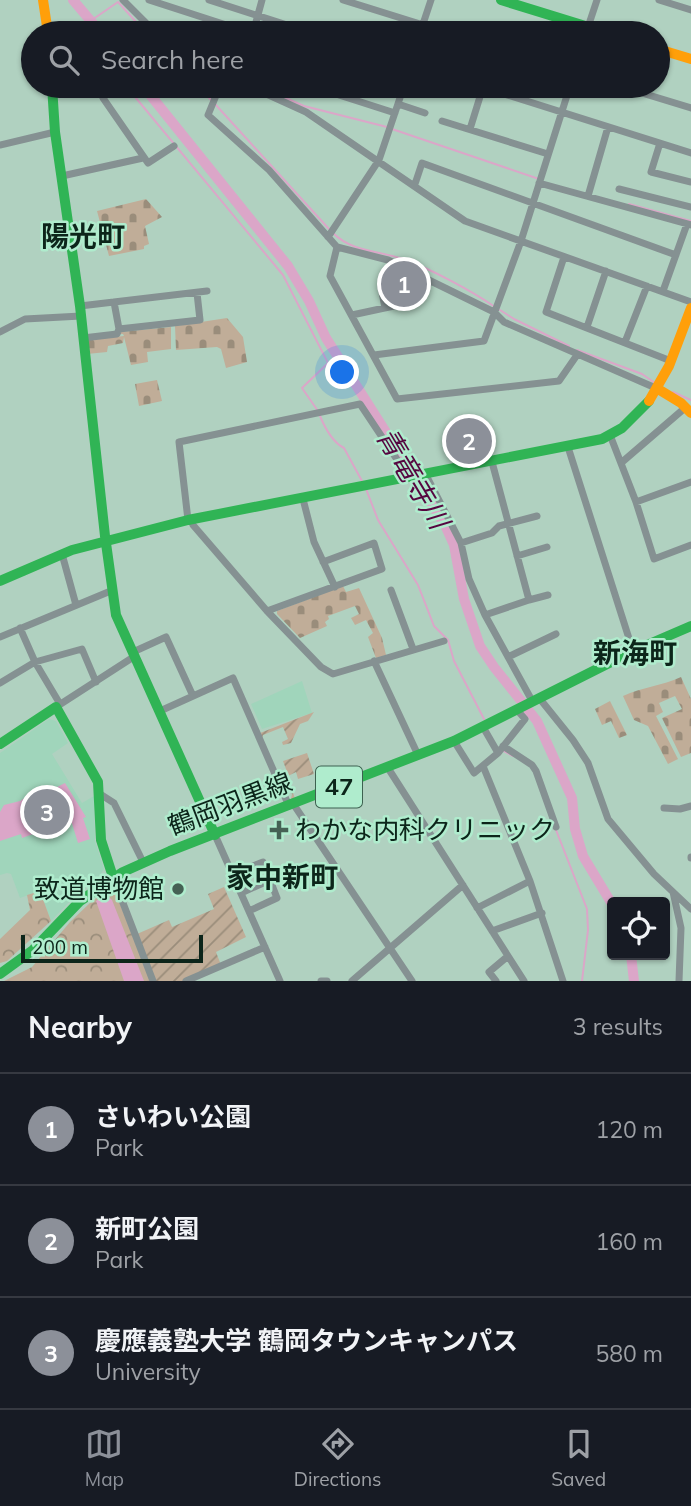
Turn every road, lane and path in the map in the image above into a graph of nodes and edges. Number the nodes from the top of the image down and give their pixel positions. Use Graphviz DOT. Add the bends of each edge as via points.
graph roads {
  1 [pos="43,0"];
  2 [pos="123,0"];
  3 [pos="149,0"];
  4 [pos="209,0"];
  5 [pos="262,0"];
  6 [pos="343,0"];
  7 [pos="431,0"];
  8 [pos="597,0"];
  9 [pos="659,0"];
  10 [pos="509,1"];
  11 [pos="691,10"];
  12 [pos="258,16"];
  13 [pos="46,21"];
  14 [pos="144,21"];
  15 [pos="215,21"];
  16 [pos="256,21"];
  17 [pos="274,21"];
  18 [pos="400,21"];
  19 [pos="424,21"];
  20 [pos="563,21"];
  21 [pos="590,21"];
  22 [pos="670,53"];
  23 [pos="691,60"];
  24 [pos="53,98"];
  25 [pos="103,98"];
  26 [pos="215,98"];
  27 [pos="275,98"];
  28 [pos="358,98"];
  29 [pos="400,98"];
  30 [pos="478,98"];
  31 [pos="518,98"];
  32 [pos="566,98"];
  33 [pos="658,98"];
  34 [pos="396,108"];
  35 [pos="691,108"];
  36 [pos="562,112"];
  37 [pos="425,113"];
  38 [pos="442,121"];
  39 [pos="608,127"];
  40 [pos="470,130"];
  41 [pos="55,131"];
  42 [pos="660,143"];
  43 [pos="0,145"];
  44 [pos="174,146"];
  45 [pos="691,153"];
  46 [pos="548,154"];
  47 [pos="143,158"];
  48 [pos="379,160"];
  49 [pos="62,176"];
  50 [pos="691,182"];
  51 [pos="539,183"];
  52 [pos="415,184"];
  53 [pos="619,189"];
  54 [pos="588,196"];
  55 [pos="532,204"];
  56 [pos="691,207"];
  57 [pos="689,224"];
  58 [pos="328,237"];
  59 [pos="521,241"];
  60 [pos="337,247"];
  61 [pos="676,255"];
  62 [pos="564,257"];
  63 [pos="393,263"];
  64 [pos="606,271"];
  65 [pos="430,281"];
  66 [pos="647,286"];
  67 [pos="207,291"];
  68 [pos="663,291"];
  69 [pos="197,292"];
  70 [pos="114,302"];
  71 [pos="691,302"];
  72 [pos="386,308"];
  73 [pos="691,308"];
  74 [pos="80,311"];
  75 [pos="494,312"];
  76 [pos="352,315"];
  77 [pos="587,327"];
  78 [pos="119,329"];
  79 [pos="0,331"];
  80 [pos="83,338"];
  81 [pos="625,342"];
  82 [pos="374,355"];
  83 [pos="577,355"];
  84 [pos="671,361"];
  85 [pos="659,389"];
  86 [pos="688,410"];
  87 [pos="610,435"];
  88 [pos="568,447"];
  89 [pos="492,462"];
  90 [pos="621,463"];
  91 [pos="426,475"];
  92 [pos="407,479"];
  93 [pos="691,482"];
  94 [pos="303,499"];
  95 [pos="636,502"];
  96 [pos="537,516"];
  97 [pos="189,520"];
  98 [pos="508,523"];
  99 [pos="106,543"];
  100 [pos="461,543"];
  101 [pos="691,545"];
  102 [pos="547,547"];
  103 [pos="62,554"];
  104 [pos="517,556"];
  105 [pos="323,562"];
  106 [pos="0,581"];
  107 [pos="335,587"];
  108 [pos="113,590"];
  109 [pos="391,590"];
  110 [pos="548,595"];
  111 [pos="529,600"];
  112 [pos="76,605"];
  113 [pos="267,611"];
  114 [pos="485,615"];
  115 [pos="691,626"];
  116 [pos="20,628"];
  117 [pos="556,634"];
  118 [pos="0,637"];
  119 [pos="444,641"];
  120 [pos="413,649"];
  121 [pos="633,651"];
  122 [pos="134,654"];
  123 [pos="508,657"];
  124 [pos="374,661"];
  125 [pos="35,662"];
  126 [pos="96,682"];
  127 [pos="0,683"];
  128 [pos="193,696"];
  129 [pos="535,698"];
  130 [pos="58,706"];
  131 [pos="160,711"];
  132 [pos="515,711"];
  133 [pos="482,727"];
  134 [pos="454,741"];
  135 [pos="0,744"];
  136 [pos="500,749"];
  137 [pos="418,756"];
  138 [pos="483,766"];
  139 [pos="388,768"];
  140 [pos="100,794"];
  141 [pos="291,806"];
  142 [pos="691,806"];
  143 [pos="664,808"];
  144 [pos="556,827"];
  145 [pos="215,835"];
  146 [pos="143,862"];
  147 [pos="233,874"];
  148 [pos="113,877"];
  149 [pos="270,880"];
  150 [pos="530,881"];
  151 [pos="463,885"];
  152 [pos="673,892"];
  153 [pos="241,893"];
  154 [pos="689,904"];
  155 [pos="477,908"];
  156 [pos="249,911"];
  157 [pos="542,913"];
  158 [pos="492,931"];
  159 [pos="265,947"];
  160 [pos="391,949"];
  161 [pos="508,956"];
  162 [pos="0,974"];
  163 [pos="153,981"];
  164 [pos="186,981"];
  165 [pos="280,981"];
  166 [pos="321,981"];
  167 [pos="327,981"];
  168 [pos="352,981"];
  169 [pos="412,981"];
  170 [pos="496,981"];
  171 [pos="524,981"];
  172 [pos="563,981"];
  173 [pos="679,981"];
  1 -- 13 [label="street"];
  2 -- 14 [label="street"];
  3 -- 15 [label="street"];
  4 -- 12 [label="street"];
  5 -- 12 [label="street"];
  6 -- 18 [label="street"];
  7 -- 19 [label="street"];
  8 -- 21 [label="street"];
  9 -- 11 [label="street"];
  10 -- 20 [label="street"];
  12 -- 16 [label="street"];
  12 -- 17 [label="street"];
  22 -- 23 [label="street"];
  24 -- 41 [label="street"];
  25 -- 47 [label="street"];
  26 -- 58 [label="street" via="208,115 268,170"];
  27 -- 48 [label="street" via="306,112"];
  28 -- 34 [label="street"];
  29 -- 34 [label="street"];
  30 -- 40 [label="street"];
  31 -- 36 [label="street"];
  32 -- 36 [label="street"];
  33 -- 35 [label="street"];
  34 -- 37 [label="street"];
  34 -- 48 [label="street"];
  36 -- 39 [label="street"];
  36 -- 46 [label="street"];
  38 -- 40 [label="street"];
  39 -- 42 [label="street"];
  39 -- 54 [label="street"];
  40 -- 46 [label="street"];
  41 -- 43 [label="street"];
  41 -- 49 [label="street"];
  42 -- 45 [label="street"];
  42 -- 50 [label="street" via="651,172"];
  44 -- 47 [label="street" via="148,163"];
  46 -- 51 [label="street"];
  47 -- 49 [label="street"];
  48 -- 52 [label="street"];
  48 -- 58 [label="street"];
  49 -- 74 [label="street"];
  51 -- 54 [label="street"];
  51 -- 55 [label="street"];
  52 -- 55 [label="street" via="422,163"];
  52 -- 59 [label="street" via="466,220"];
  53 -- 56 [label="street"];
  54 -- 57 [label="street"];
  55 -- 59 [label="street"];
  55 -- 61 [label="street"];
  57 -- 61 [label="street"];
  58 -- 60 [label="street"];
  59 -- 62 [label="street"];
  59 -- 75 [label="street"];
  60 -- 63 [label="street"];
  60 -- 76 [label="street" via="330,276"];
  61 -- 68 [label="street"];
  62 -- 64 [label="street"];
  62 -- 77 [label="street" via="546,312"];
  63 -- 65 [label="street"];
  63 -- 72 [label="street" via="381,287"];
  64 -- 66 [label="street"];
  64 -- 77 [label="street"];
  65 -- 72 [label="street" via="417,302"];
  65 -- 75 [label="street"];
  66 -- 68 [label="street"];
  66 -- 81 [label="street"];
  67 -- 69 [label="street"];
  68 -- 71 [label="street"];
  69 -- 70 [label="street"];
  69 -- 78 [label="street" via="200,320"];
  70 -- 74 [label="street"];
  70 -- 78 [label="street"];
  72 -- 76 [label="street"];
  73 -- 84 [label="street"];
  74 -- 79 [label="street" via="24,319"];
  74 -- 80 [label="street"];
  75 -- 82 [label="street" via="484,341"];
  75 -- 83 [label="street" via="505,322"];
  76 -- 82 [label="street"];
  77 -- 81 [label="street"];
  78 -- 80 [label="street" via="117,334"];
  80 -- 99 [label="street"];
  81 -- 84 [label="street"];
  82 -- 83 [label="street" via="397,399 559,381"];
  83 -- 85 [label="street"];
  84 -- 85 [label="street"];
  85 -- 86 [label="street"];
  85 -- 87 [label="street" via="645,407"];
  86 -- 90 [label="street"];
  87 -- 88 [label="street"];
  87 -- 90 [label="street"];
  88 -- 89 [label="street"];
  88 -- 121 [label="street"];
  89 -- 91 [label="street"];
  89 -- 98 [label="street"];
  90 -- 95 [label="street"];
  91 -- 92 [label="street"];
  91 -- 100 [label="street"];
  92 -- 94 [label="street"];
  92 -- 97 [label="street" via="360,404 179,442"];
  93 -- 95 [label="street"];
  94 -- 97 [label="street"];
  94 -- 105 [label="street"];
  95 -- 101 [label="street" via="654,559"];
  96 -- 98 [label="street"];
  97 -- 99 [label="street"];
  97 -- 113 [label="street"];
  98 -- 100 [label="street"];
  98 -- 104 [label="street"];
  99 -- 103 [label="street"];
  99 -- 108 [label="street"];
  100 -- 114 [label="street" via="469,579"];
  102 -- 104 [label="street"];
  103 -- 106 [label="street"];
  103 -- 112 [label="street"];
  104 -- 111 [label="street"];
  105 -- 107 [label="street"];
  105 -- 107 [label="street" via="374,543 382,569"];
  107 -- 113 [label="street"];
  108 -- 112 [label="street"];
  108 -- 122 [label="street" via="116,615"];
  109 -- 120 [label="street"];
  110 -- 111 [label="street"];
  111 -- 114 [label="street"];
  112 -- 116 [label="street"];
  113 -- 124 [label="street" via="333,674"];
  114 -- 123 [label="street"];
  115 -- 121 [label="street, 鶴岡羽黒線 / 47"];
  116 -- 118 [label="street"];
  116 -- 125 [label="street"];
  117 -- 123 [label="street"];
  119 -- 120 [label="street"];
  120 -- 124 [label="street"];
  121 -- 129 [label="street, 鶴岡羽黒線 / 47"];
  122 -- 126 [label="street"];
  122 -- 128 [label="street" via="166,637"];
  122 -- 131 [label="street"];
  123 -- 129 [label="street"];
  124 -- 137 [label="street"];
  125 -- 126 [label="street" via="82,649"];
  125 -- 127 [label="street"];
  125 -- 130 [label="street"];
  126 -- 130 [label="street"];
  128 -- 131 [label="street"];
  128 -- 141 [label="street" via="233,678"];
  129 -- 132 [label="street, 鶴岡羽黒線 / 47"];
  129 -- 152 [label="street" via="588,763 608,819"];
  130 -- 135 [label="street"];
  130 -- 140 [label="street" via="97,779"];
  131 -- 145 [label="street"];
  132 -- 133 [label="street, 鶴岡羽黒線 / 47"];
  132 -- 136 [label="street" via="525,719"];
  133 -- 134 [label="street, 鶴岡羽黒線 / 47"];
  133 -- 136 [label="street"];
  134 -- 137 [label="street, 鶴岡羽黒線 / 47"];
  134 -- 138 [label="street" via="474,773"];
  136 -- 138 [label="street"];
  136 -- 144 [label="street" via="532,765"];
  137 -- 139 [label="street, 鶴岡羽黒線 / 47"];
  138 -- 150 [label="street"];
  139 -- 141 [label="street, 鶴岡羽黒線 / 47"];
  139 -- 151 [label="street"];
  140 -- 146 [label="street" via="114,803"];
  140 -- 148 [label="street" via="101,840"];
  141 -- 145 [label="street, 鶴岡羽黒線 / 47"];
  141 -- 160 [label="street"];
  142 -- 143 [label="street"];
  145 -- 146 [label="street, 鶴岡羽黒線 / 47"];
  145 -- 147 [label="street"];
  146 -- 148 [label="street, 鶴岡羽黒線 / 47"];
  147 -- 149 [label="street" via="262,862"];
  147 -- 153 [label="street"];
  148 -- 162 [label="street, 鶴岡羽黒線 / 47" via="80,901 29,956"];
  148 -- 163 [label="street"];
  149 -- 153 [label="street"];
  149 -- 156 [label="street" via="277,898"];
  150 -- 155 [label="street"];
  150 -- 157 [label="street"];
  151 -- 155 [label="street"];
  151 -- 160 [label="street"];
  152 -- 154 [label="street"];
  152 -- 173 [label="street" via="681,928"];
  153 -- 156 [label="street"];
  155 -- 158 [label="street"];
  156 -- 159 [label="street"];
  157 -- 158 [label="street"];
  157 -- 172 [label="street"];
  158 -- 161 [label="street"];
  159 -- 164 [label="street"];
  159 -- 165 [label="street"];
  160 -- 168 [label="street"];
  160 -- 169 [label="street"];
  161 -- 170 [label="street" via="489,972"];
  161 -- 171 [label="street"];
  166 -- 167 [label="street"];
}
